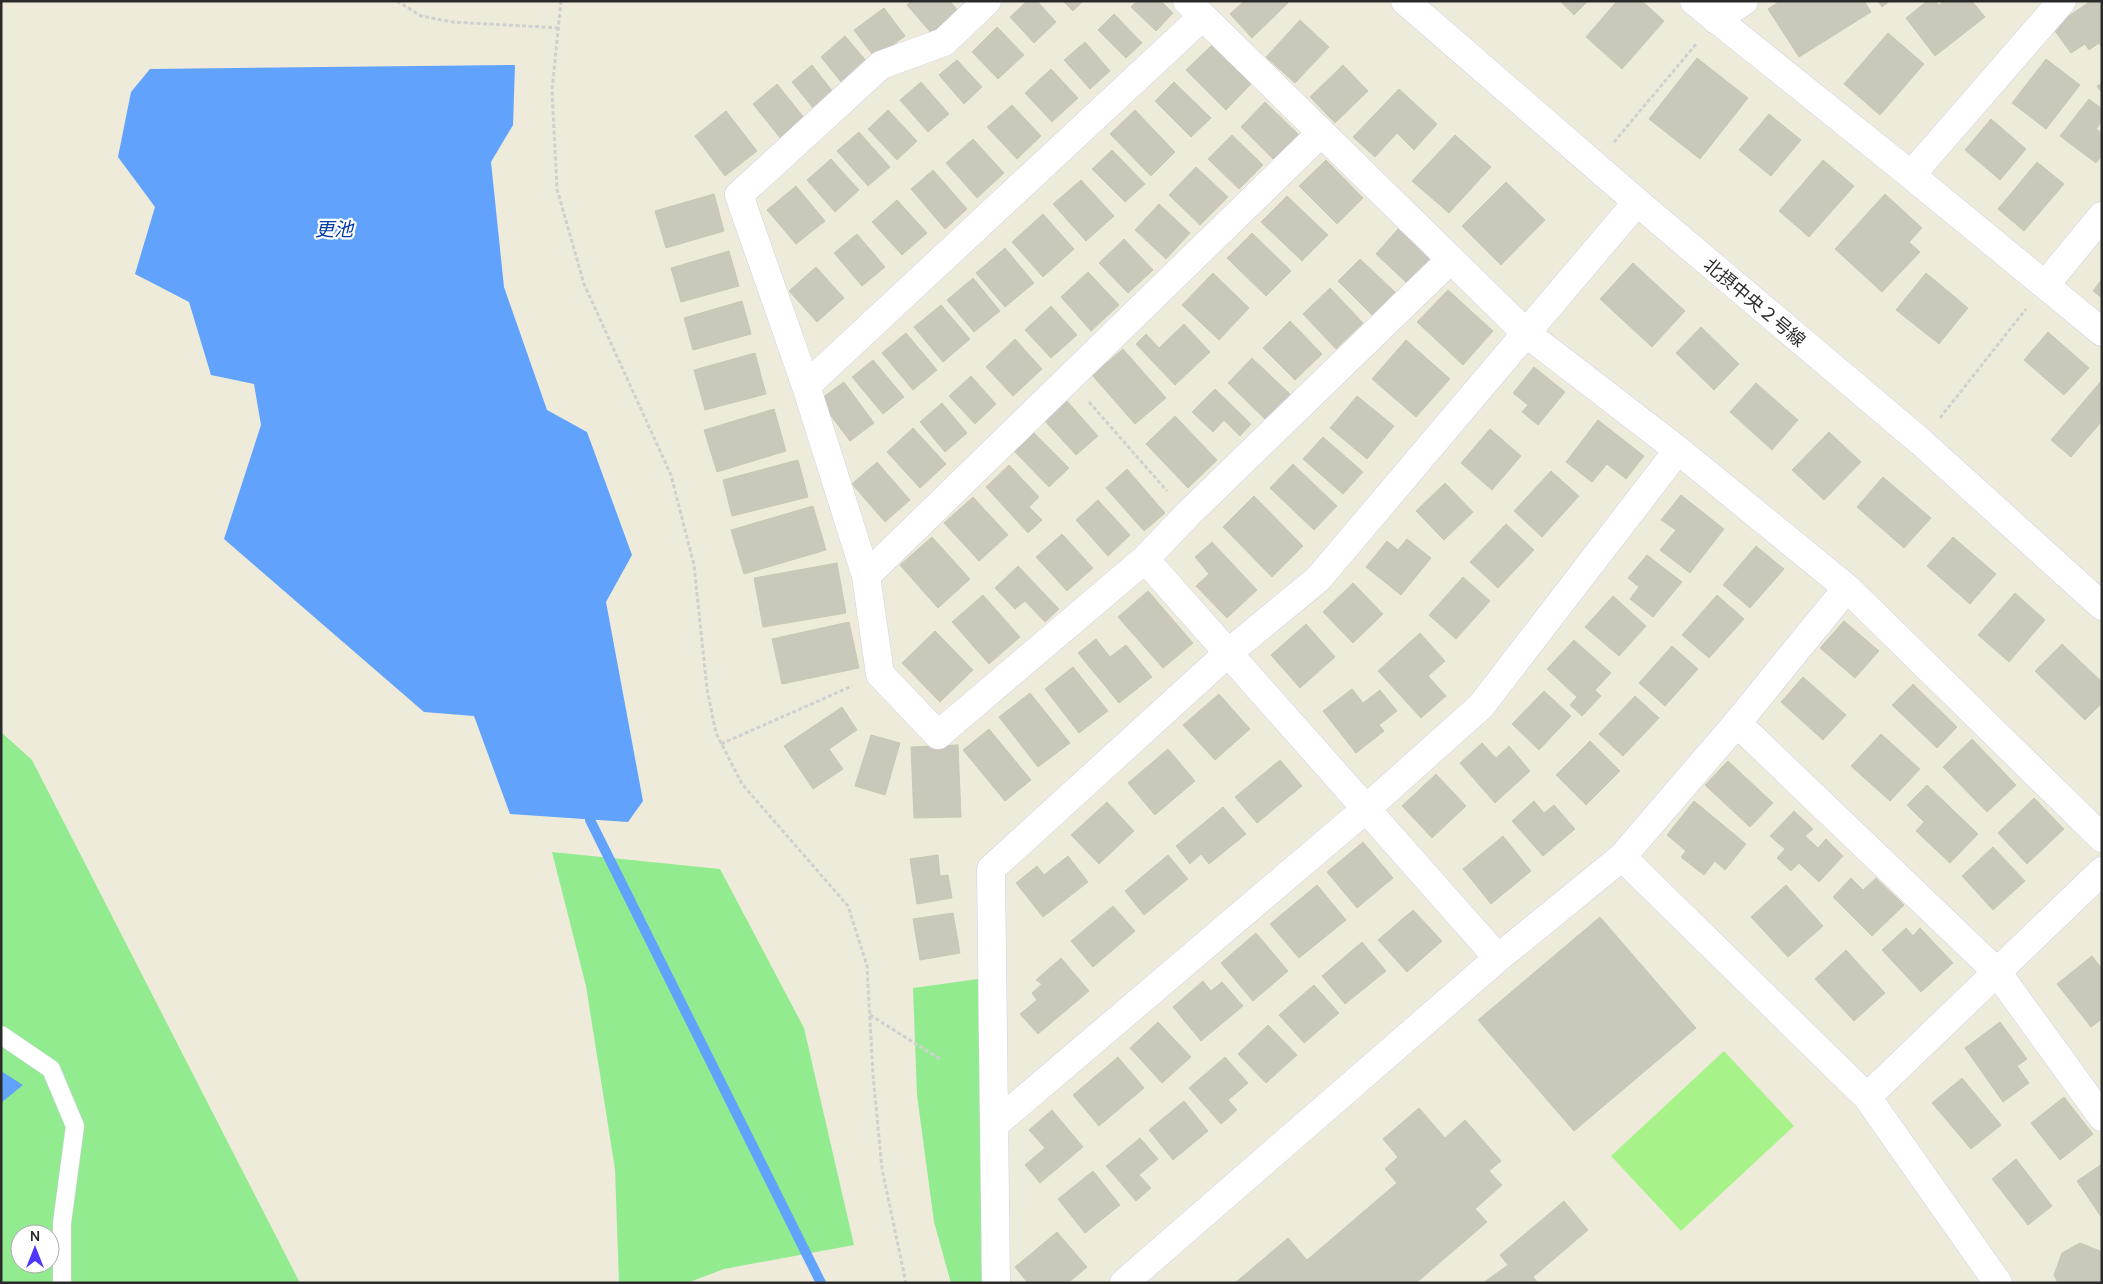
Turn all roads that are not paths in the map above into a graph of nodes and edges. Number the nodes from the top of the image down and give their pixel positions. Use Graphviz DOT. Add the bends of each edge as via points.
graph roads {
  1 [pos="987,1"];
  2 [pos="1404,1"];
  3 [pos="1694,1"];
  4 [pos="1744,1"];
  5 [pos="2062,1"];
  6 [pos="1195,9"];
  7 [pos="1716,20"];
  8 [pos="1321,133"];
  9 [pos="1911,175"];
  10 [pos="1637,202"];
  11 [pos="2102,216"];
  12 [pos="1450,260"];
  13 [pos="2045,284"];
  14 [pos="2102,332"];
  15 [pos="1526,333"];
  16 [pos="806,386"];
  17 [pos="1678,450"];
  18 [pos="1145,558"];
  19 [pos="866,576"];
  20 [pos="1847,588"];
  21 [pos="2102,606"];
  22 [pos="1228,653"];
  23 [pos="1736,723"];
  24 [pos="1367,808"];
  25 [pos="2102,838"];
  26 [pos="1622,857"];
  27 [pos="2102,871"];
  28 [pos="1498,958"];
  29 [pos="1997,972"];
  30 [pos="1,1035"];
  31 [pos="1867,1097"];
  32 [pos="2102,1116"];
  33 [pos="994,1124"];
  34 [pos="62,1283"];
  35 [pos="996,1283"];
  36 [pos="1124,1283"];
  37 [pos="1998,1283"];
  1 -- 16 [label="street" via="944,42 882,65 739,196"];
  2 -- 10 [label="street, 北摂中央２号線"];
  3 -- 7 [label="street"];
  4 -- 7 [label="street"];
  5 -- 9 [label="street"];
  6 -- 8 [label="street"];
  6 -- 16 [label="street"];
  7 -- 9 [label="street"];
  8 -- 12 [label="street"];
  8 -- 19 [label="street"];
  9 -- 13 [label="street"];
  10 -- 15 [label="street"];
  10 -- 21 [label="street, 北摂中央２号線" via="1921,442"];
  11 -- 13 [label="street"];
  12 -- 15 [label="street"];
  12 -- 18 [label="street"];
  13 -- 14 [label="street"];
  15 -- 17 [label="street"];
  15 -- 22 [label="street" via="1318,579"];
  16 -- 19 [label="street"];
  17 -- 20 [label="street"];
  17 -- 24 [label="street" via="1481,706"];
  18 -- 19 [label="street" via="938,735 880,674"];
  18 -- 22 [label="street"];
  20 -- 23 [label="street"];
  20 -- 25 [label="street"];
  22 -- 24 [label="street"];
  22 -- 33 [label="street" via="991,869"];
  23 -- 26 [label="street"];
  23 -- 29 [label="street"];
  24 -- 28 [label="street"];
  24 -- 33 [label="street"];
  26 -- 28 [label="street"];
  26 -- 31 [label="street"];
  27 -- 29 [label="street"];
  28 -- 36 [label="street"];
  29 -- 31 [label="street"];
  29 -- 32 [label="street"];
  30 -- 34 [label="lane" via="52,1069 75,1126 62,1223"];
  31 -- 37 [label="street"];
  33 -- 35 [label="street"];
}
